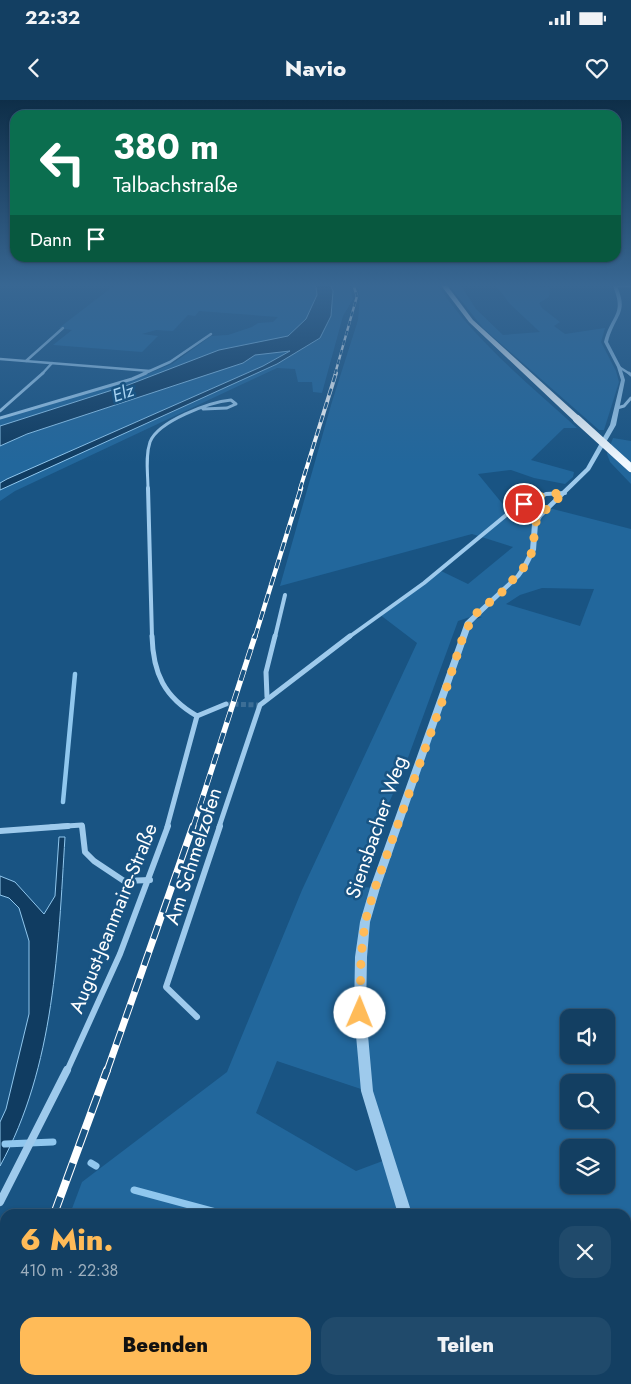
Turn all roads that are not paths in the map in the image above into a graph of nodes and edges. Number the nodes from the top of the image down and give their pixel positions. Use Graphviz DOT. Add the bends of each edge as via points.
graph roads {
  1 [pos="45,344"];
  2 [pos="196,344"];
  3 [pos="496,344"];
  4 [pos="607,344"];
  5 [pos="0,359"];
  6 [pos="25,361"];
  7 [pos="52,363"];
  8 [pos="619,367"];
  9 [pos="150,371"];
  10 [pos="631,375"];
  11 [pos="631,398"];
  12 [pos="203,408"];
  13 [pos="617,408"];
  14 [pos="0,411"];
  15 [pos="0,418"];
  16 [pos="631,468"];
  17 [pos="564,493"];
  18 [pos="285,595"];
  19 [pos="267,697"];
  20 [pos="226,704"];
  21 [pos="197,716"];
  22 [pos="0,831"];
  23 [pos="150,880"];
  24 [pos="197,1017"];
  25 [pos="0,1202"];
  26 [pos="403,1209"];
  1 -- 6 [label="street"];
  2 -- 9 [label="street"];
  3 -- 16 [label="highway, bridge"];
  4 -- 8 [label="street"];
  5 -- 6 [label="street"];
  6 -- 7 [label="street"];
  7 -- 9 [label="street"];
  7 -- 14 [label="street"];
  8 -- 10 [label="street"];
  8 -- 13 [label="street, Siensbacher Weg" via="623,380"];
  9 -- 15 [label="street"];
  11 -- 13 [label="street"];
  12 -- 12 [label="street" via="227,408 236,404 225,400"];
  12 -- 21 [label="street" via="160,430 152,437 147,457 153,660 167,692"];
  13 -- 17 [label="street, Siensbacher Weg" via="603,446 588,469"];
  17 -- 19 [label="street, Am Schmelzofen" via="538,497 495,522 424,583"];
  17 -- 26 [label="street, Siensbacher Weg" via="539,516 535,524 533,550 518,576 469,622 365,922 360,1013 368,1091"];
  18 -- 19 [label="street" via="266,672"];
  19 -- 24 [label="street, Am Schmelzofen" via="260,705 166,988"];
  20 -- 21 [label="street"];
  21 -- 23 [label="street, August-Jeanmaire-Straße" via="186,766"];
  22 -- 23 [label="street" via="82,825 85,852 94,861 124,881"];
  23 -- 25 [label="street, August-Jeanmaire-Straße" via="80,1043"];
}
